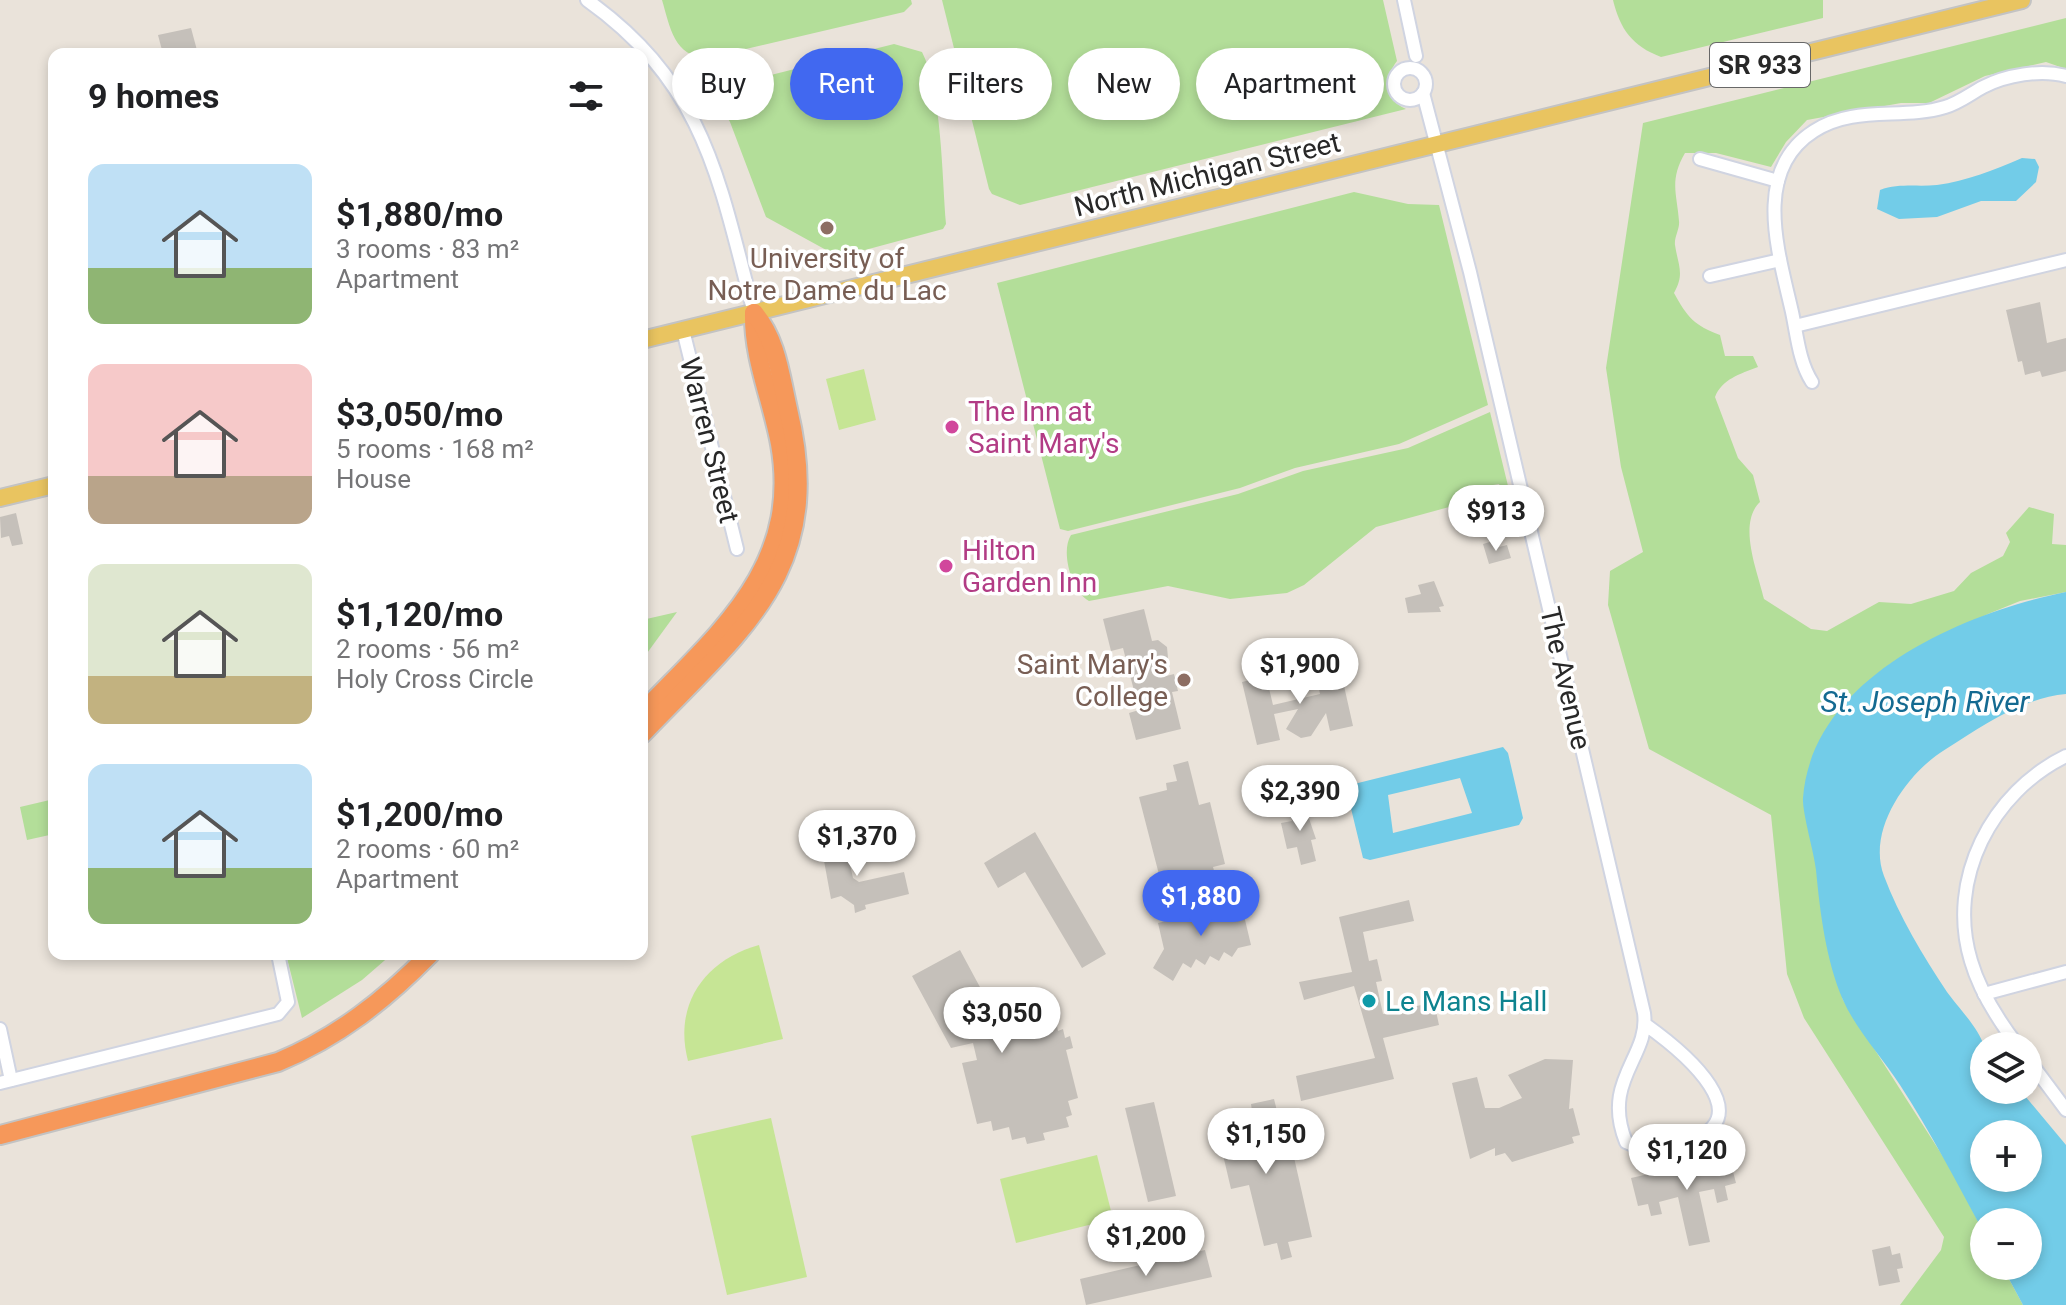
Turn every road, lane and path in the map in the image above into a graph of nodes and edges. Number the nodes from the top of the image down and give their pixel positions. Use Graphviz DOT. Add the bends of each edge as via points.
graph roads {
  1 [pos="587,0"];
  2 [pos="1404,0"];
  3 [pos="2022,0"];
  4 [pos="643,48"];
  5 [pos="648,54"];
  6 [pos="1418,70"];
  7 [pos="2066,76"];
  8 [pos="1423,93"];
  9 [pos="1438,144"];
  10 [pos="1700,159"];
  11 [pos="1778,181"];
  12 [pos="1780,260"];
  13 [pos="2066,260"];
  14 [pos="1710,276"];
  15 [pos="754,313"];
  16 [pos="1795,326"];
  17 [pos="683,330"];
  18 [pos="648,339"];
  19 [pos="1812,382"];
  20 [pos="48,486"];
  21 [pos="0,498"];
  22 [pos="737,549"];
  23 [pos="648,707"];
  24 [pos="648,728"];
  25 [pos="2066,756"];
  26 [pos="279,960"];
  27 [pos="408,960"];
  28 [pos="424,960"];
  29 [pos="2066,972"];
  30 [pos="1984,994"];
  31 [pos="1646,1025"];
  32 [pos="0,1029"];
  33 [pos="2009,1032"];
  34 [pos="2042,1078"];
  35 [pos="6,1081"];
  36 [pos="2066,1110"];
  37 [pos="0,1123"];
  38 [pos="0,1135"];
  1 -- 4 [label="street"];
  2 -- 6 [label="street"];
  3 -- 9 [label="main road, North Michigan Street / SR 933"];
  5 -- 15 [label="street" via="696,120 718,178"];
  6 -- 8 [label="street" via="1426,83"];
  6 -- 8 [label="street" via="1398,73 1395,88 1405,99 1415,100"];
  7 -- 11 [label="street" via="2013,77 1949,107 1871,113 1826,125 1794,150"];
  8 -- 9 [label="street, The Avenue"];
  9 -- 15 [label="main road, North Michigan Street / SR 933"];
  9 -- 31 [label="street, The Avenue"];
  10 -- 11 [label="street"];
  11 -- 12 [label="street" via="1774,216"];
  12 -- 14 [label="street"];
  12 -- 16 [label="street"];
  13 -- 16 [label="street"];
  15 -- 17 [label="main road, North Michigan Street / SR 933"];
  15 -- 23 [label="highway" via="754,338 784,467 778,534 739,610"];
  15 -- 24 [label="highway" via="771,334 798,453 792,541 777,580 754,615"];
  16 -- 19 [label="street"];
  17 -- 18 [label="main road, SR 933"];
  17 -- 22 [label="street, Warren Street"];
  20 -- 21 [label="main road"];
  25 -- 30 [label="street" via="2033,776 2002,805 1975,853 1965,929"];
  26 -- 35 [label="street" via="287,1007 278,1014"];
  27 -- 37 [label="highway" via="333,1022 274,1051"];
  28 -- 38 [label="highway" via="368,1012 297,1055 238,1076"];
  29 -- 30 [label="street"];
  30 -- 33 [label="street"];
  31 -- 31 [label="street" via="1621,1085 1626,1142 1653,1149 1696,1139 1716,1123 1712,1089 1688,1056"];
  32 -- 35 [label="street"];
  34 -- 36 [label="street"];
}
